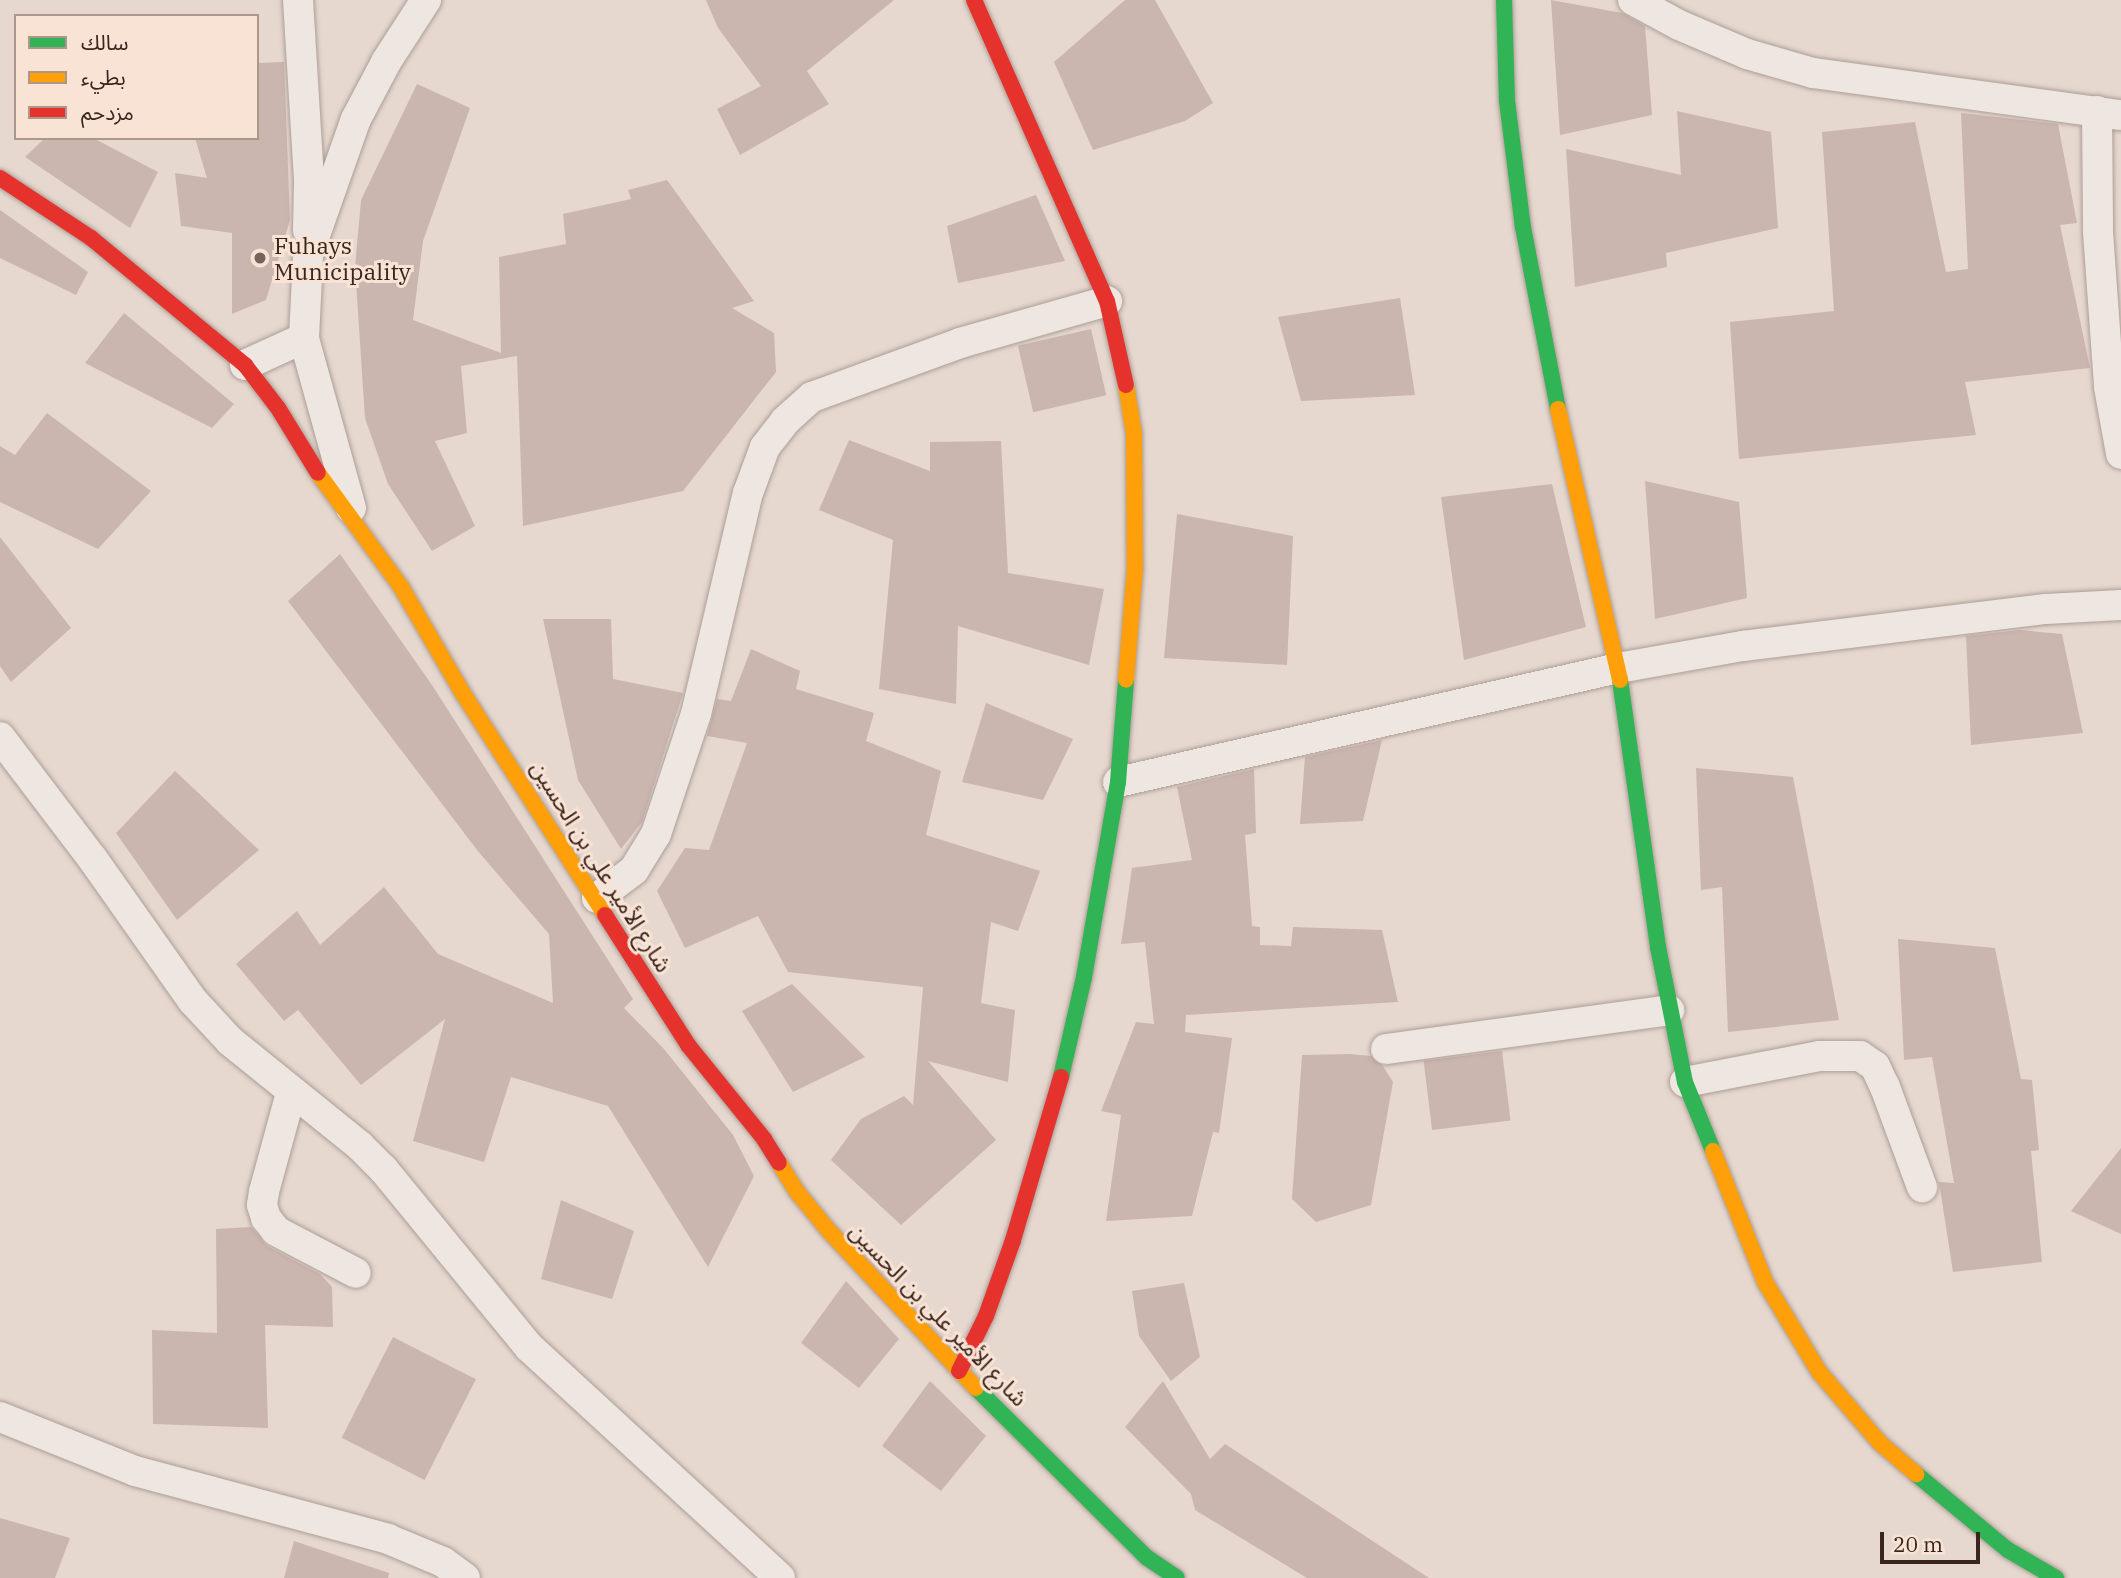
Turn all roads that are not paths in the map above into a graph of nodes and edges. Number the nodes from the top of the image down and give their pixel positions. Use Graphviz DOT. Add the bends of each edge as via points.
graph roads {
  1 [pos="298,0"];
  2 [pos="426,0"];
  3 [pos="974,0"];
  4 [pos="1504,0"];
  5 [pos="1633,0"];
  6 [pos="2109,113"];
  7 [pos="0,178"];
  8 [pos="308,255"];
  9 [pos="1107,301"];
  10 [pos="304,338"];
  11 [pos="245,365"];
  12 [pos="2121,454"];
  13 [pos="356,525"];
  14 [pos="2121,605"];
  15 [pos="1618,668"];
  16 [pos="0,737"];
  17 [pos="1118,782"];
  18 [pos="597,898"];
  19 [pos="1669,1010"];
  20 [pos="1386,1049"];
  21 [pos="1685,1082"];
  22 [pos="291,1093"];
  23 [pos="1922,1187"];
  24 [pos="356,1273"];
  25 [pos="959,1371"];
  26 [pos="0,1417"];
  27 [pos="465,1578"];
  28 [pos="780,1578"];
  29 [pos="1177,1578"];
  30 [pos="2056,1578"];
  1 -- 8 [label="street" via="309,182"];
  2 -- 8 [label="street" via="356,119"];
  3 -- 9 [label="street"];
  4 -- 15 [label="street" via="1507,102 1522,227 1559,414"];
  5 -- 6 [label="street" via="1747,54 1813,73"];
  6 -- 12 [label="street" via="2098,232 2109,387"];
  7 -- 11 [label="street, شارع الأمير علي بن الحسين" via="92,237"];
  8 -- 10 [label="street"];
  9 -- 17 [label="street" via="1134,434 1135,568"];
  9 -- 18 [label="street" via="960,343 812,397 785,421 765,447 748,493 696,714 656,834 634,870"];
  10 -- 11 [label="street"];
  10 -- 13 [label="street"];
  11 -- 13 [label="street, شارع الأمير علي بن الحسين"];
  13 -- 18 [label="street, شارع الأمير علي بن الحسين" via="401,587 462,692"];
  14 -- 15 [label="street" via="2046,609 1743,646"];
  15 -- 17 [label="street"];
  15 -- 19 [label="street"];
  16 -- 22 [label="street" via="193,1001 230,1041"];
  17 -- 25 [label="street" via="1084,976 1052,1113 986,1316"];
  18 -- 25 [label="street, شارع الأمير علي بن الحسين" via="688,1045 764,1139 798,1193"];
  19 -- 20 [label="street"];
  19 -- 21 [label="street"];
  21 -- 23 [label="street" via="1821,1056 1860,1056 1875,1066 1885,1087"];
  21 -- 30 [label="street" via="1765,1282 1820,1373 1880,1443 1936,1492 2008,1550"];
  22 -- 24 [label="street" via="264,1192 266,1218 276,1231"];
  22 -- 28 [label="street" via="384,1170 529,1347"];
  25 -- 29 [label="street, شارع الأمير علي بن الحسين" via="1146,1557"];
  26 -- 27 [label="street" via="135,1471 388,1539 443,1562"];
}
